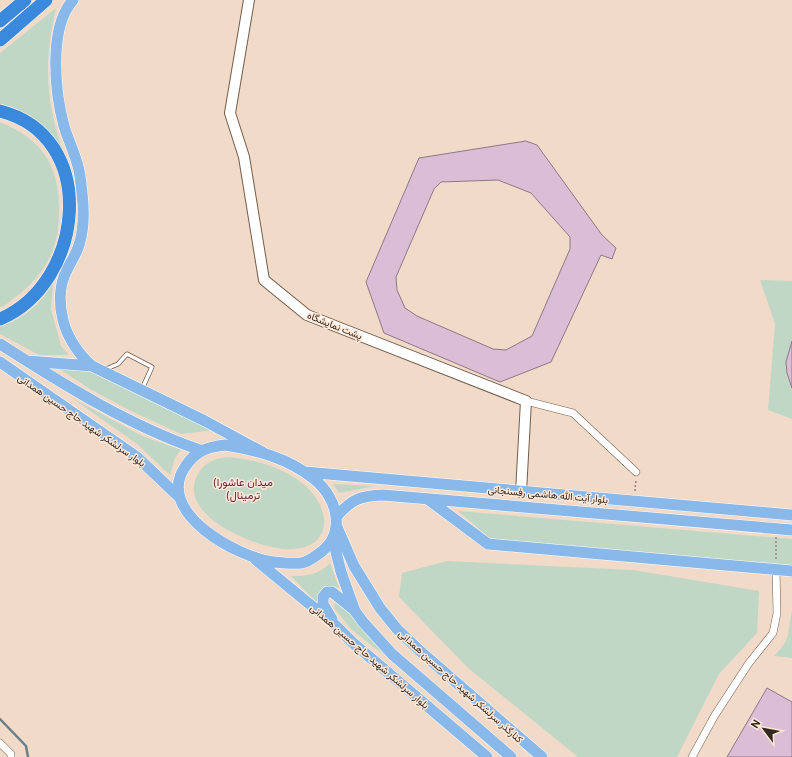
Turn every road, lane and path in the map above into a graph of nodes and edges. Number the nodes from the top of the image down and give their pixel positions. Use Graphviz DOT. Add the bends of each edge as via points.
graph roads {
  1 [pos="46,0"];
  2 [pos="73,0"];
  3 [pos="249,0"];
  4 [pos="21,3"];
  5 [pos="0,21"];
  6 [pos="0,40"];
  7 [pos="0,112"];
  8 [pos="0,319"];
  9 [pos="0,344"];
  10 [pos="27,361"];
  11 [pos="0,362"];
  12 [pos="92,366"];
  13 [pos="0,369"];
  14 [pos="104,370"];
  15 [pos="15,372"];
  16 [pos="141,390"];
  17 [pos="526,401"];
  18 [pos="200,450"];
  19 [pos="264,453"];
  20 [pos="305,472"];
  21 [pos="636,472"];
  22 [pos="521,492"];
  23 [pos="178,496"];
  24 [pos="429,500"];
  25 [pos="634,501"];
  26 [pos="520,507"];
  27 [pos="792,515"];
  28 [pos="337,522"];
  29 [pos="776,529"];
  30 [pos="792,530"];
  31 [pos="333,540"];
  32 [pos="251,556"];
  33 [pos="776,569"];
  34 [pos="792,571"];
  35 [pos="355,611"];
  36 [pos="335,625"];
  37 [pos="0,743"];
  38 [pos="11,757"];
  39 [pos="487,757"];
  40 [pos="511,757"];
  41 [pos="542,757"];
  42 [pos="692,757"];
  1 -- 6 [label="highway"];
  2 -- 12 [label="main road" via="62,18 58,34 57,79 59,105 80,173 83,222 79,245 74,259 66,270 60,298 63,321 72,342"];
  3 -- 17 [label="street, پشت نمایشگاه" via="230,113 244,156 264,280 307,316"];
  4 -- 5 [label="highway"];
  7 -- 8 [label="highway" via="13,115 33,127 53,148 65,174 70,207 63,250 49,278 27,304"];
  9 -- 10 [label="main road, بلوار سرلشکر شهید حاج حسین همدانی"];
  10 -- 12 [label="main road"];
  10 -- 18 [label="main road, بلوار سرلشکر شهید حاج حسین همدانی" via="129,421 167,439"];
  11 -- 15 [label="main road, بلوار سرلشکر شهید حاج حسین همدانی"];
  12 -- 14 [label="main road"];
  13 -- 15 [label="main road"];
  14 -- 16 [label="main road"];
  14 -- 16 [label="lane" via="118,364 126,354 152,367"];
  15 -- 23 [label="main road, بلوار سرلشکر شهید حاج حسین همدانی" via="137,457"];
  16 -- 19 [label="main road"];
  17 -- 21 [label="street" via="574,413"];
  17 -- 22 [label="street"];
  18 -- 19 [label="main road" via="225,445"];
  18 -- 23 [label="main road" via="183,469"];
  19 -- 20 [label="main road"];
  20 -- 22 [label="main road, بلوار آیت الله هاشمی رفسنجانی"];
  20 -- 28 [label="main road" via="325,490 333,504"];
  21 -- 25 [label="path"];
  22 -- 25 [label="main road, بلوار آیت الله هاشمی رفسنجانی"];
  22 -- 26 [label="main road"];
  23 -- 32 [label="main road" via="191,517 208,532"];
  24 -- 26 [label="main road, بلوار آیت الله هاشمی رفسنجانی"];
  24 -- 28 [label="main road, بلوار آیت الله هاشمی رفسنجانی" via="383,495 357,498 346,505"];
  24 -- 33 [label="main road" via="488,544"];
  25 -- 27 [label="main road, بلوار آیت الله هاشمی رفسنجانی"];
  26 -- 29 [label="main road, بلوار آیت الله هاشمی رفسنجانی"];
  28 -- 31 [label="main road"];
  28 -- 41 [label="main road, کنارگذر سرلشکر شهید حاج حسین همدانی" via="354,566 380,608 397,629"];
  29 -- 30 [label="main road, بلوار آیت الله هاشمی رفسنجانی"];
  29 -- 33 [label="path"];
  31 -- 32 [label="main road" via="325,550 303,562 268,562"];
  31 -- 35 [label="main road, بلوار سرلشکر شهید حاج حسین همدانی"];
  32 -- 36 [label="main road, بلوار سرلشکر شهید حاج حسین همدانی"];
  33 -- 34 [label="main road"];
  33 -- 42 [label="street" via="777,613 773,633 749,663 715,714"];
  35 -- 36 [label="main road" via="332,592 327,592 323,597 324,604"];
  35 -- 40 [label="main road, بلوار سرلشکر شهید حاج حسین همدانی" via="392,654"];
  36 -- 39 [label="main road, بلوار سرلشکر شهید حاج حسین همدانی"];
  37 -- 38 [label="street"];
}
